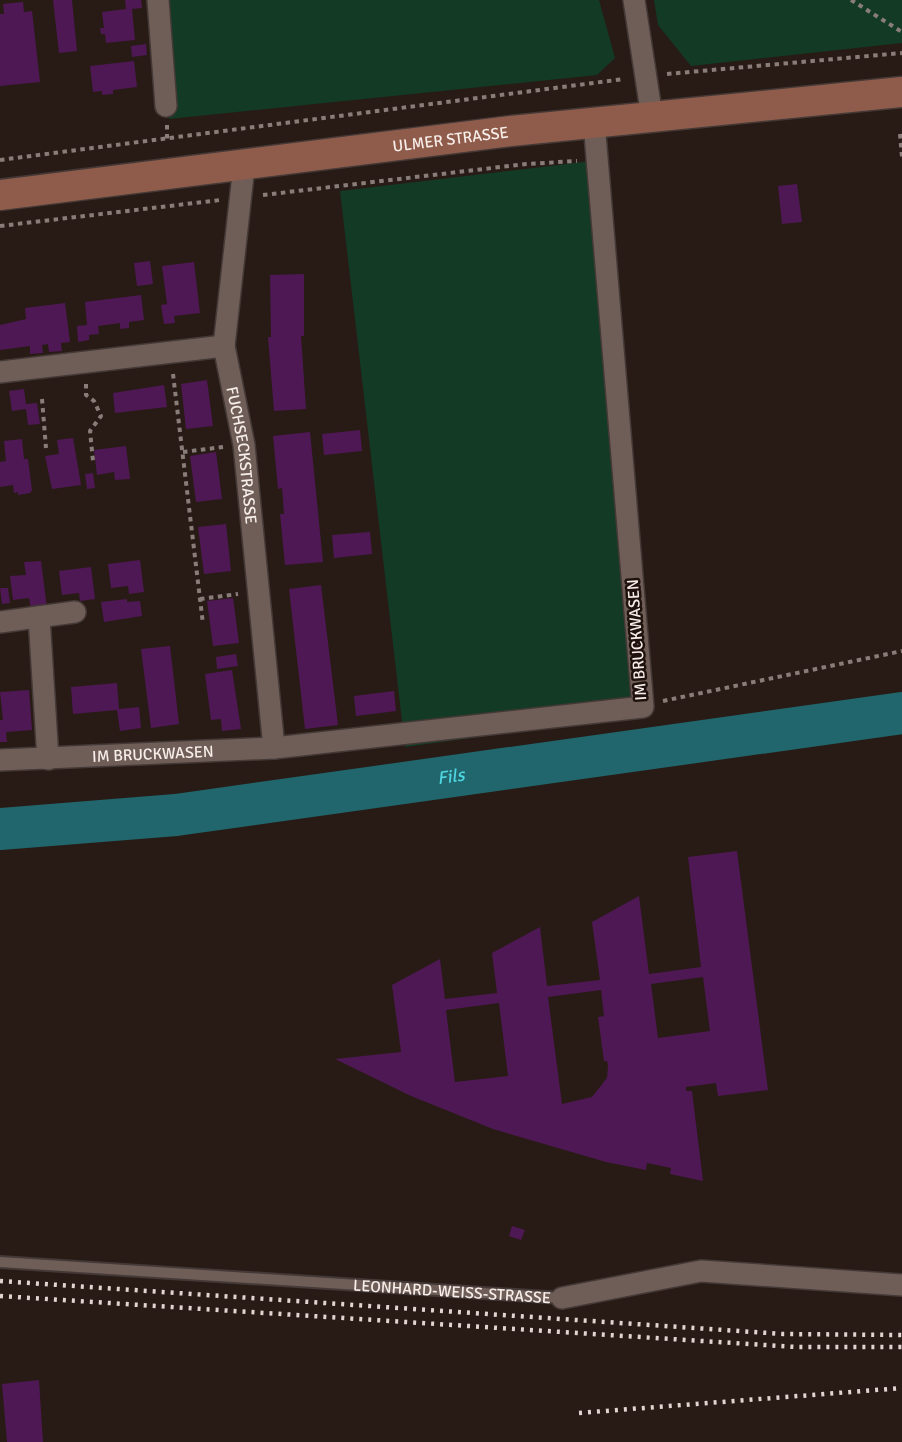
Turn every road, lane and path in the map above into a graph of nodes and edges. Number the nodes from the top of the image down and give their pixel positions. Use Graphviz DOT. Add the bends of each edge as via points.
graph roads {
  1 [pos="158,0"];
  2 [pos="634,0"];
  3 [pos="851,0"];
  4 [pos="902,32"];
  5 [pos="902,53"];
  6 [pos="646,76"];
  7 [pos="902,92"];
  8 [pos="166,106"];
  9 [pos="652,117"];
  10 [pos="594,122"];
  11 [pos="900,134"];
  12 [pos="167,140"];
  13 [pos="902,157"];
  14 [pos="0,160"];
  15 [pos="597,162"];
  16 [pos="244,166"];
  17 [pos="172,175"];
  18 [pos="0,195"];
  19 [pos="240,197"];
  20 [pos="0,226"];
  21 [pos="224,346"];
  22 [pos="171,352"];
  23 [pos="84,362"];
  24 [pos="0,372"];
  25 [pos="42,399"];
  26 [pos="244,445"];
  27 [pos="46,448"];
  28 [pos="183,452"];
  29 [pos="93,461"];
  30 [pos="258,591"];
  31 [pos="200,598"];
  32 [pos="75,612"];
  33 [pos="39,617"];
  34 [pos="0,622"];
  35 [pos="203,624"];
  36 [pos="902,651"];
  37 [pos="643,707"];
  38 [pos="274,748"];
  39 [pos="48,759"];
  40 [pos="0,760"];
  41 [pos="0,1262"];
  42 [pos="902,1285"];
  43 [pos="562,1298"];
  1 -- 8 [label="street"];
  2 -- 6 [label="street"];
  3 -- 4 [label="path"];
  5 -- 6 [label="path"];
  6 -- 9 [label="street"];
  6 -- 12 [label="path"];
  7 -- 9 [label="main road, ULMER STRASSE"];
  8 -- 12 [label="path"];
  9 -- 10 [label="main road, ULMER STRASSE"];
  10 -- 15 [label="street, IM BRUCKWASEN"];
  10 -- 16 [label="main road, ULMER STRASSE"];
  11 -- 13 [label="path"];
  12 -- 14 [label="path"];
  12 -- 17 [label="path"];
  15 -- 19 [label="path" via="561,160"];
  15 -- 37 [label="street, IM BRUCKWASEN"];
  16 -- 17 [label="main road, ULMER STRASSE"];
  16 -- 19 [label="street, FUCHSECKSTRASSE"];
  17 -- 18 [label="main road, ULMER STRASSE"];
  19 -- 20 [label="path"];
  19 -- 21 [label="street, FUCHSECKSTRASSE"];
  21 -- 22 [label="street"];
  21 -- 26 [label="street, FUCHSECKSTRASSE"];
  22 -- 23 [label="street"];
  22 -- 28 [label="path"];
  23 -- 24 [label="street"];
  23 -- 29 [label="path" via="86,395 94,401 101,416 90,431"];
  25 -- 27 [label="path"];
  26 -- 28 [label="path"];
  26 -- 30 [label="street, FUCHSECKSTRASSE"];
  28 -- 31 [label="path"];
  30 -- 31 [label="path"];
  30 -- 38 [label="street, FUCHSECKSTRASSE"];
  31 -- 35 [label="path"];
  32 -- 33 [label="street"];
  33 -- 34 [label="street"];
  33 -- 39 [label="street"];
  36 -- 37 [label="path"];
  37 -- 38 [label="street, IM BRUCKWASEN"];
  38 -- 39 [label="street, IM BRUCKWASEN"];
  39 -- 40 [label="street, IM BRUCKWASEN"];
  41 -- 43 [label="lane, LEONHARD-WEISS-STRASSE"];
  42 -- 43 [label="street, LEONHARD-WEISS-STRASSE" via="700,1271"];
}
